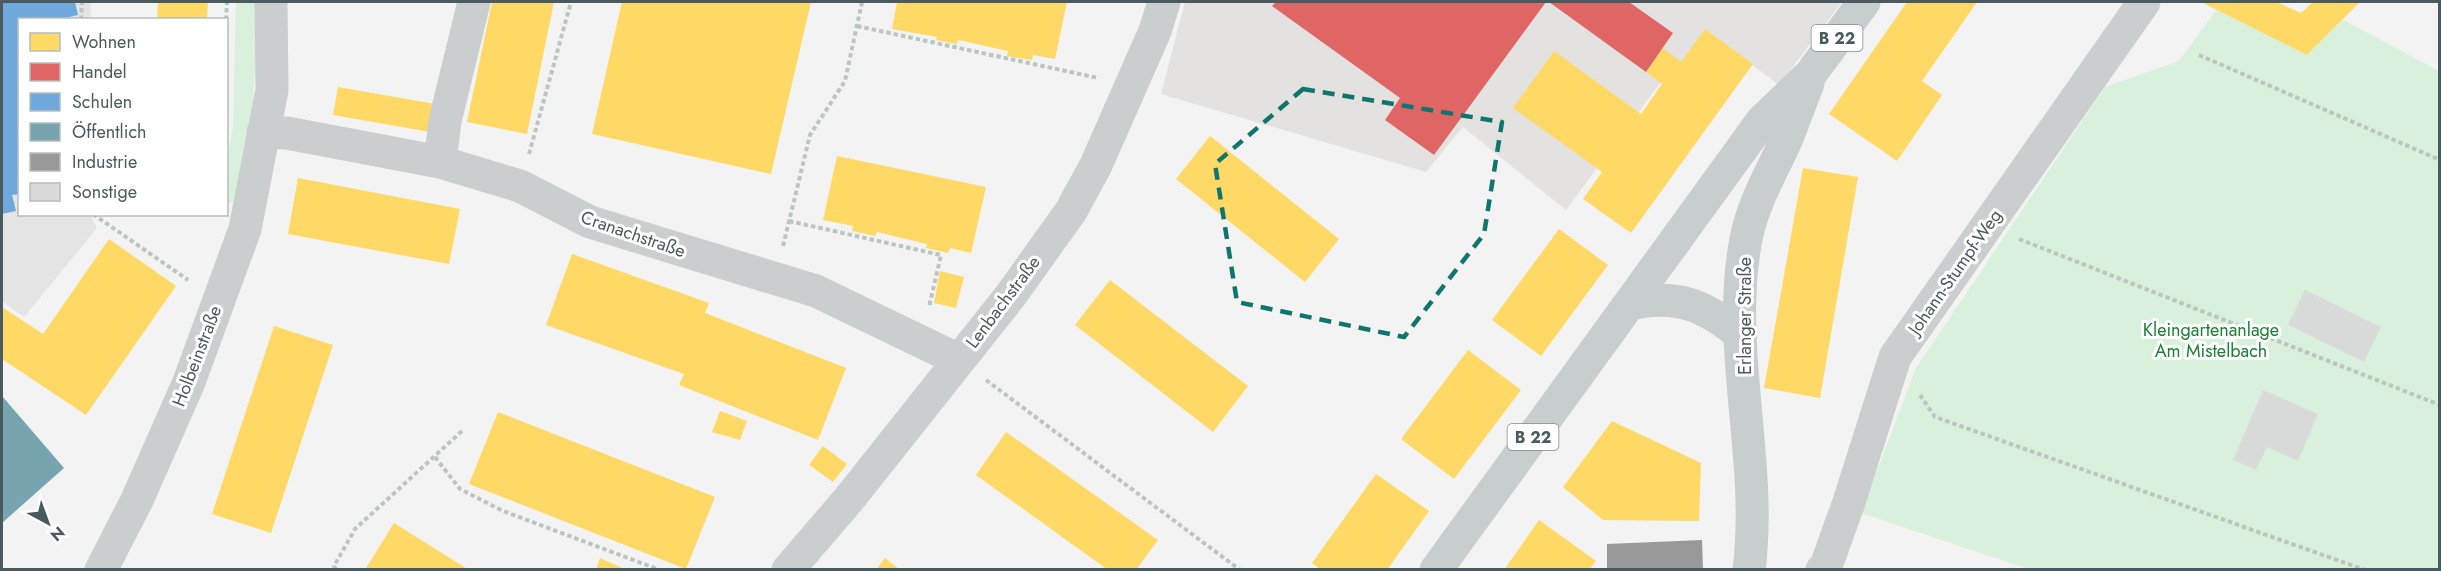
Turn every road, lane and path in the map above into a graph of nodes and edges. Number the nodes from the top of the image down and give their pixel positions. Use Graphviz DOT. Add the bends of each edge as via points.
graph roads {
  1 [pos="82,2"];
  2 [pos="227,2"];
  3 [pos="271,2"];
  4 [pos="474,2"];
  5 [pos="571,2"];
  6 [pos="862,2"];
  7 [pos="1164,2"];
  8 [pos="1864,2"];
  9 [pos="2144,2"];
  10 [pos="81,18"];
  11 [pos="226,18"];
  12 [pos="857,26"];
  13 [pos="2199,55"];
  14 [pos="1810,75"];
  15 [pos="1131,85"];
  16 [pos="263,132"];
  17 [pos="2439,160"];
  18 [pos="440,162"];
  19 [pos="520,186"];
  20 [pos="96,216"];
  21 [pos="789,220"];
  22 [pos="2015,238"];
  23 [pos="776,279"];
  24 [pos="194,284"];
  25 [pos="1630,304"];
  26 [pos="1741,335"];
  27 [pos="921,342"];
  28 [pos="959,360"];
  29 [pos="1918,391"];
  30 [pos="2439,405"];
  31 [pos="462,431"];
  32 [pos="435,457"];
  33 [pos="101,570"];
  34 [pos="336,570"];
  35 [pos="660,570"];
  36 [pos="788,570"];
  37 [pos="1240,570"];
  38 [pos="1436,570"];
  39 [pos="1749,570"];
  40 [pos="1822,570"];
  41 [pos="2365,570"];
  1 -- 10 [label="path"];
  2 -- 11 [label="path"];
  3 -- 16 [label="street, Holbeinstraße" via="272,90"];
  4 -- 18 [label="street" via="445,121"];
  5 -- 19 [label="path"];
  6 -- 12 [label="path"];
  7 -- 15 [label="street, Lenbachstraße"];
  8 -- 14 [label="main road, B 22"];
  9 -- 40 [label="street, Johann-Stumpf-Weg" via="1895,357 1850,502"];
  12 -- 15 [label="path"];
  12 -- 21 [label="path" via="845,81 810,135"];
  13 -- 17 [label="path"];
  14 -- 25 [label="main road, B 22" via="1762,121"];
  14 -- 26 [label="main road, Erlanger Straße / B 22" via="1762,188 1746,239"];
  15 -- 28 [label="street, Lenbachstraße" via="1071,211"];
  16 -- 18 [label="street, Cranachstraße" via="287,133"];
  16 -- 33 [label="street, Holbeinstraße" via="245,229 193,372 137,500"];
  18 -- 19 [label="street, Cranachstraße"];
  19 -- 23 [label="street, Cranachstraße" via="590,222"];
  20 -- 24 [label="path"];
  21 -- 23 [label="path"];
  21 -- 27 [label="path" via="941,255"];
  22 -- 30 [label="path"];
  23 -- 27 [label="street, Cranachstraße" via="816,291"];
  25 -- 26 [label="main road" via="1672,299 1698,306"];
  25 -- 38 [label="main road, B 22"];
  26 -- 39 [label="main road, Erlanger Straße / B 22" via="1753,491"];
  27 -- 28 [label="street, Cranachstraße"];
  28 -- 36 [label="street, Lenbachstraße"];
  28 -- 37 [label="path"];
  29 -- 41 [label="path" via="1935,417"];
  31 -- 32 [label="path"];
  32 -- 34 [label="path" via="355,529 334,566"];
  32 -- 35 [label="path" via="460,489 503,511"];
}
